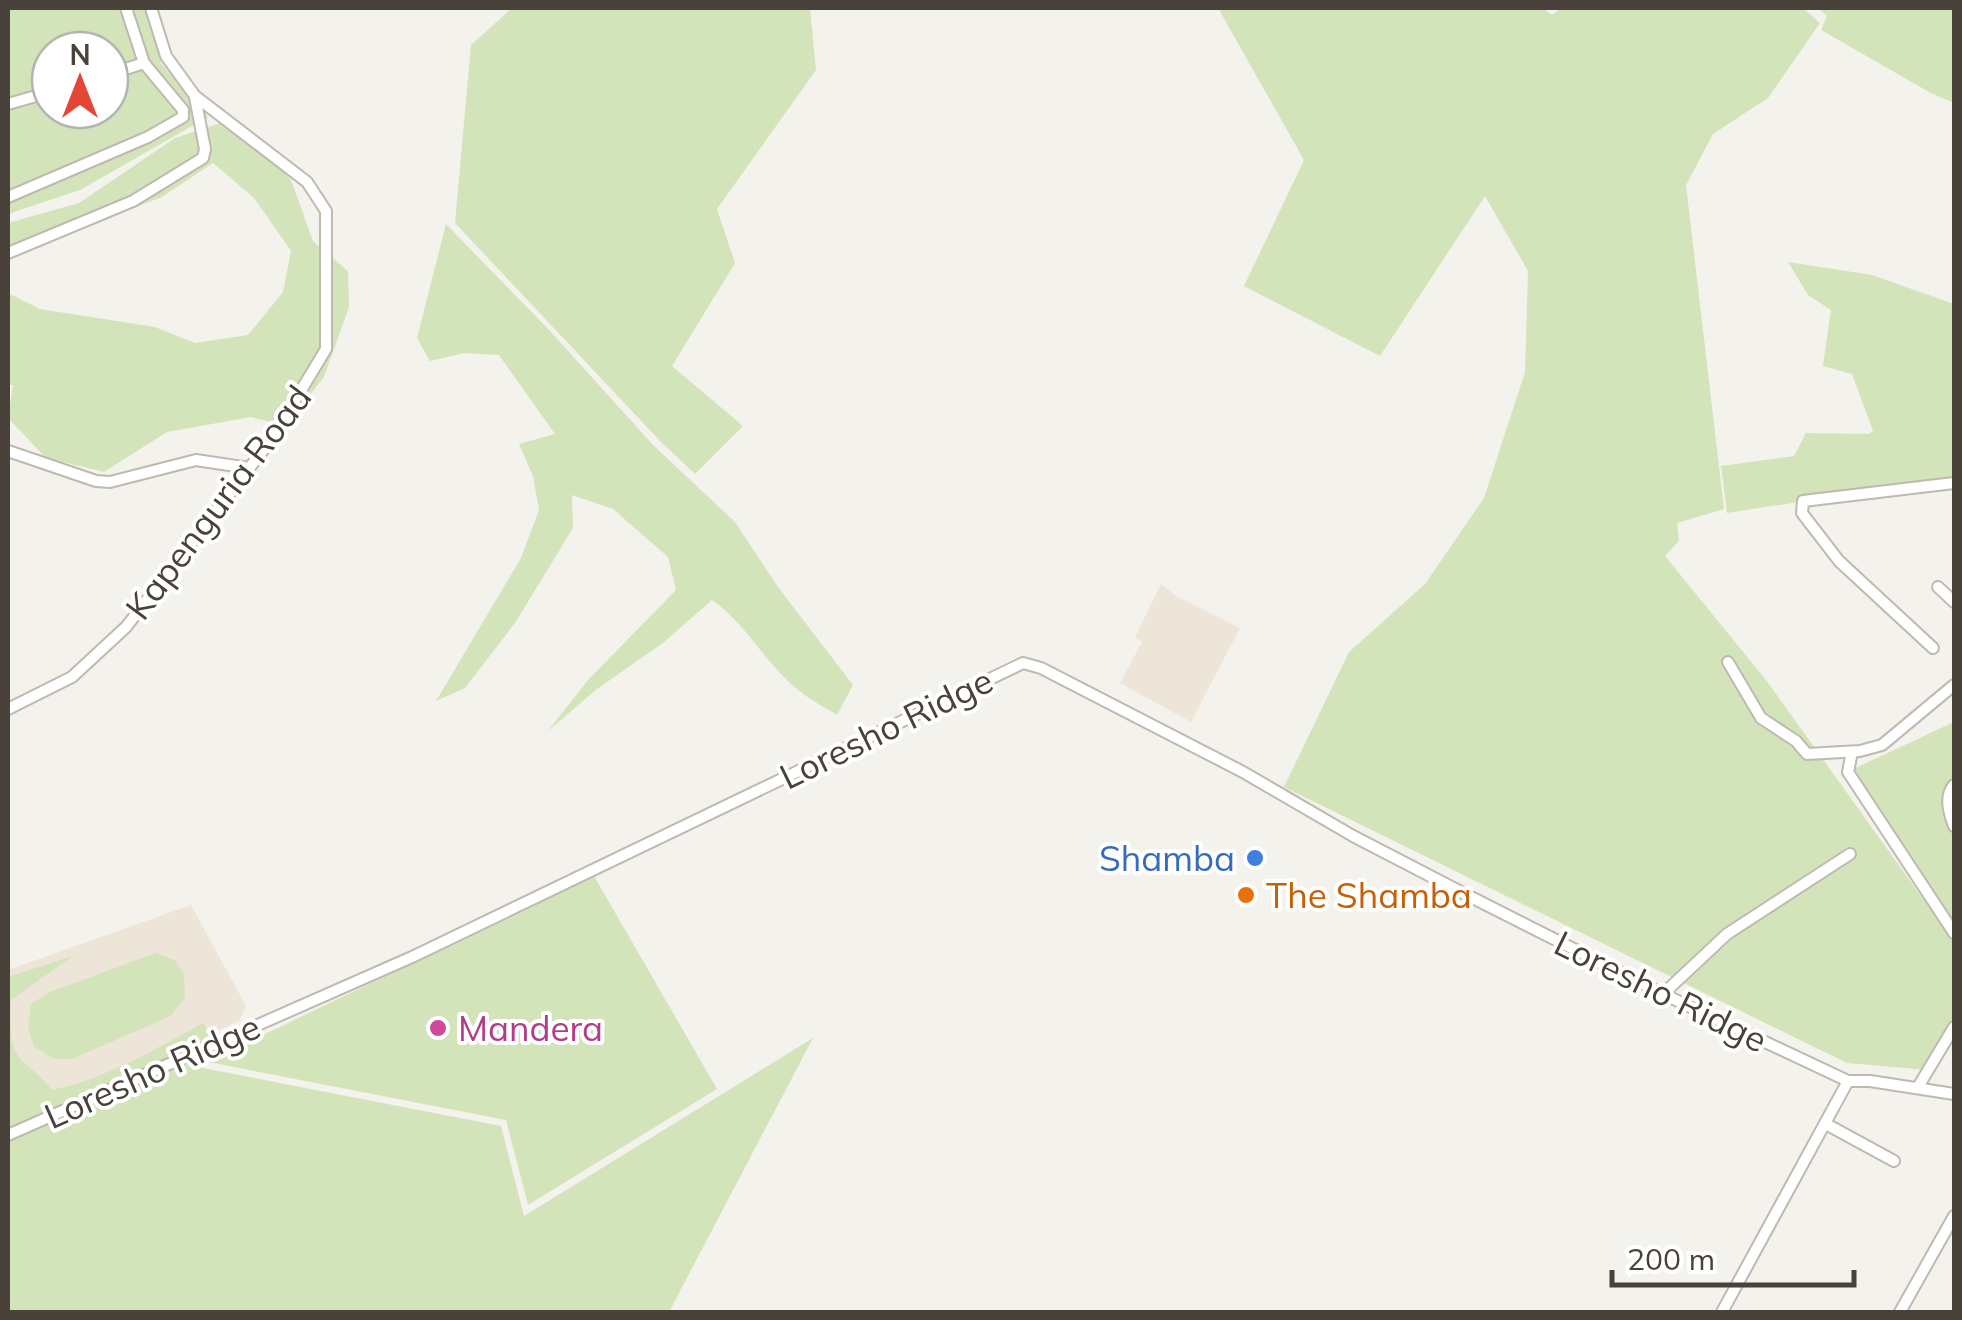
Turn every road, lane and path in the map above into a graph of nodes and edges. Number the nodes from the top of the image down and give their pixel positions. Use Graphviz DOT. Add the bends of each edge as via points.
graph roads {
  1 [pos="126,8"];
  2 [pos="151,8"];
  3 [pos="144,64"];
  4 [pos="130,68"];
  5 [pos="195,96"];
  6 [pos="8,197"];
  7 [pos="8,253"];
  8 [pos="8,450"];
  9 [pos="248,468"];
  10 [pos="1954,484"];
  11 [pos="1938,586"];
  12 [pos="1954,602"];
  13 [pos="1933,648"];
  14 [pos="1728,662"];
  15 [pos="1954,685"];
  16 [pos="8,710"];
  17 [pos="1852,752"];
  18 [pos="1954,785"];
  19 [pos="1954,826"];
  20 [pos="1850,854"];
  21 [pos="1954,932"];
  22 [pos="1663,994"];
  23 [pos="1954,1027"];
  24 [pos="1848,1081"];
  25 [pos="1918,1087"];
  26 [pos="1954,1094"];
  27 [pos="1826,1124"];
  28 [pos="8,1135"];
  29 [pos="1894,1161"];
  30 [pos="1954,1216"];
  31 [pos="1722,1312"];
  32 [pos="1900,1312"];
  1 -- 3 [label="street"];
  2 -- 5 [label="street, Kapenguria Road" via="166,56"];
  3 -- 4 [label="street"];
  3 -- 6 [label="street" via="183,117"];
  5 -- 7 [label="street" via="203,158 133,201"];
  5 -- 9 [label="street, Kapenguria Road" via="307,182 326,211 324,357"];
  8 -- 9 [label="street" via="96,481 196,460"];
  9 -- 16 [label="street, Kapenguria Road" via="96,658 72,678"];
  10 -- 13 [label="street" via="1803,501 1802,513 1839,562"];
  11 -- 12 [label="street"];
  14 -- 17 [label="street" via="1761,718 1807,754"];
  15 -- 17 [label="street" via="1882,746"];
  17 -- 21 [label="street" via="1848,772"];
  18 -- 19 [label="street" via="1948,791"];
  20 -- 22 [label="street" via="1726,934"];
  22 -- 24 [label="street, Loresho Ridge"];
  22 -- 28 [label="street, Loresho Ridge" via="1023,663 412,957"];
  23 -- 25 [label="street"];
  24 -- 25 [label="street, Loresho Ridge"];
  24 -- 27 [label="street"];
  25 -- 26 [label="street, Loresho Ridge"];
  27 -- 29 [label="street"];
  27 -- 31 [label="street"];
  30 -- 32 [label="street"];
}
